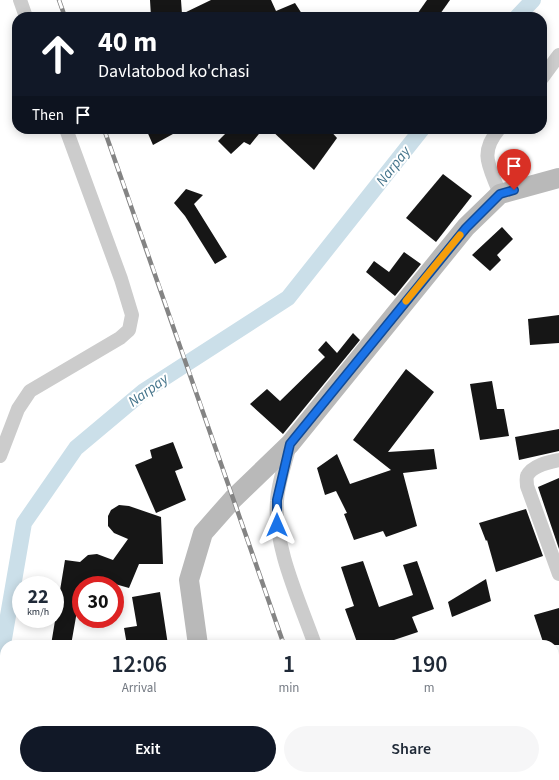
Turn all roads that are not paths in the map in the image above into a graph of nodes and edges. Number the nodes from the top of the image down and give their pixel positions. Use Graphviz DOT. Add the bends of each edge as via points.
graph roads {
  1 [pos="20,0"];
  2 [pos="24,12"];
  3 [pos="559,55"];
  4 [pos="547,71"];
  5 [pos="68,134"];
  6 [pos="496,134"];
  7 [pos="559,178"];
  8 [pos="500,194"];
  9 [pos="290,444"];
  10 [pos="0,456"];
  11 [pos="559,460"];
  12 [pos="559,574"];
  13 [pos="197,640"];
  14 [pos="313,640"];
  1 -- 2 [label="street"];
  3 -- 4 [label="street"];
  5 -- 10 [label="street" via="121,279 132,315 129,330 120,338 30,391 18,409"];
  6 -- 8 [label="street" via="488,147 486,158"];
  7 -- 8 [label="street"];
  8 -- 9 [label="street" via="466,228"];
  9 -- 13 [label="street" via="202,533 189,580"];
  9 -- 14 [label="street" via="277,500 277,525 285,559"];
  11 -- 12 [label="street" via="544,464 532,470 527,476 527,486"];
}
